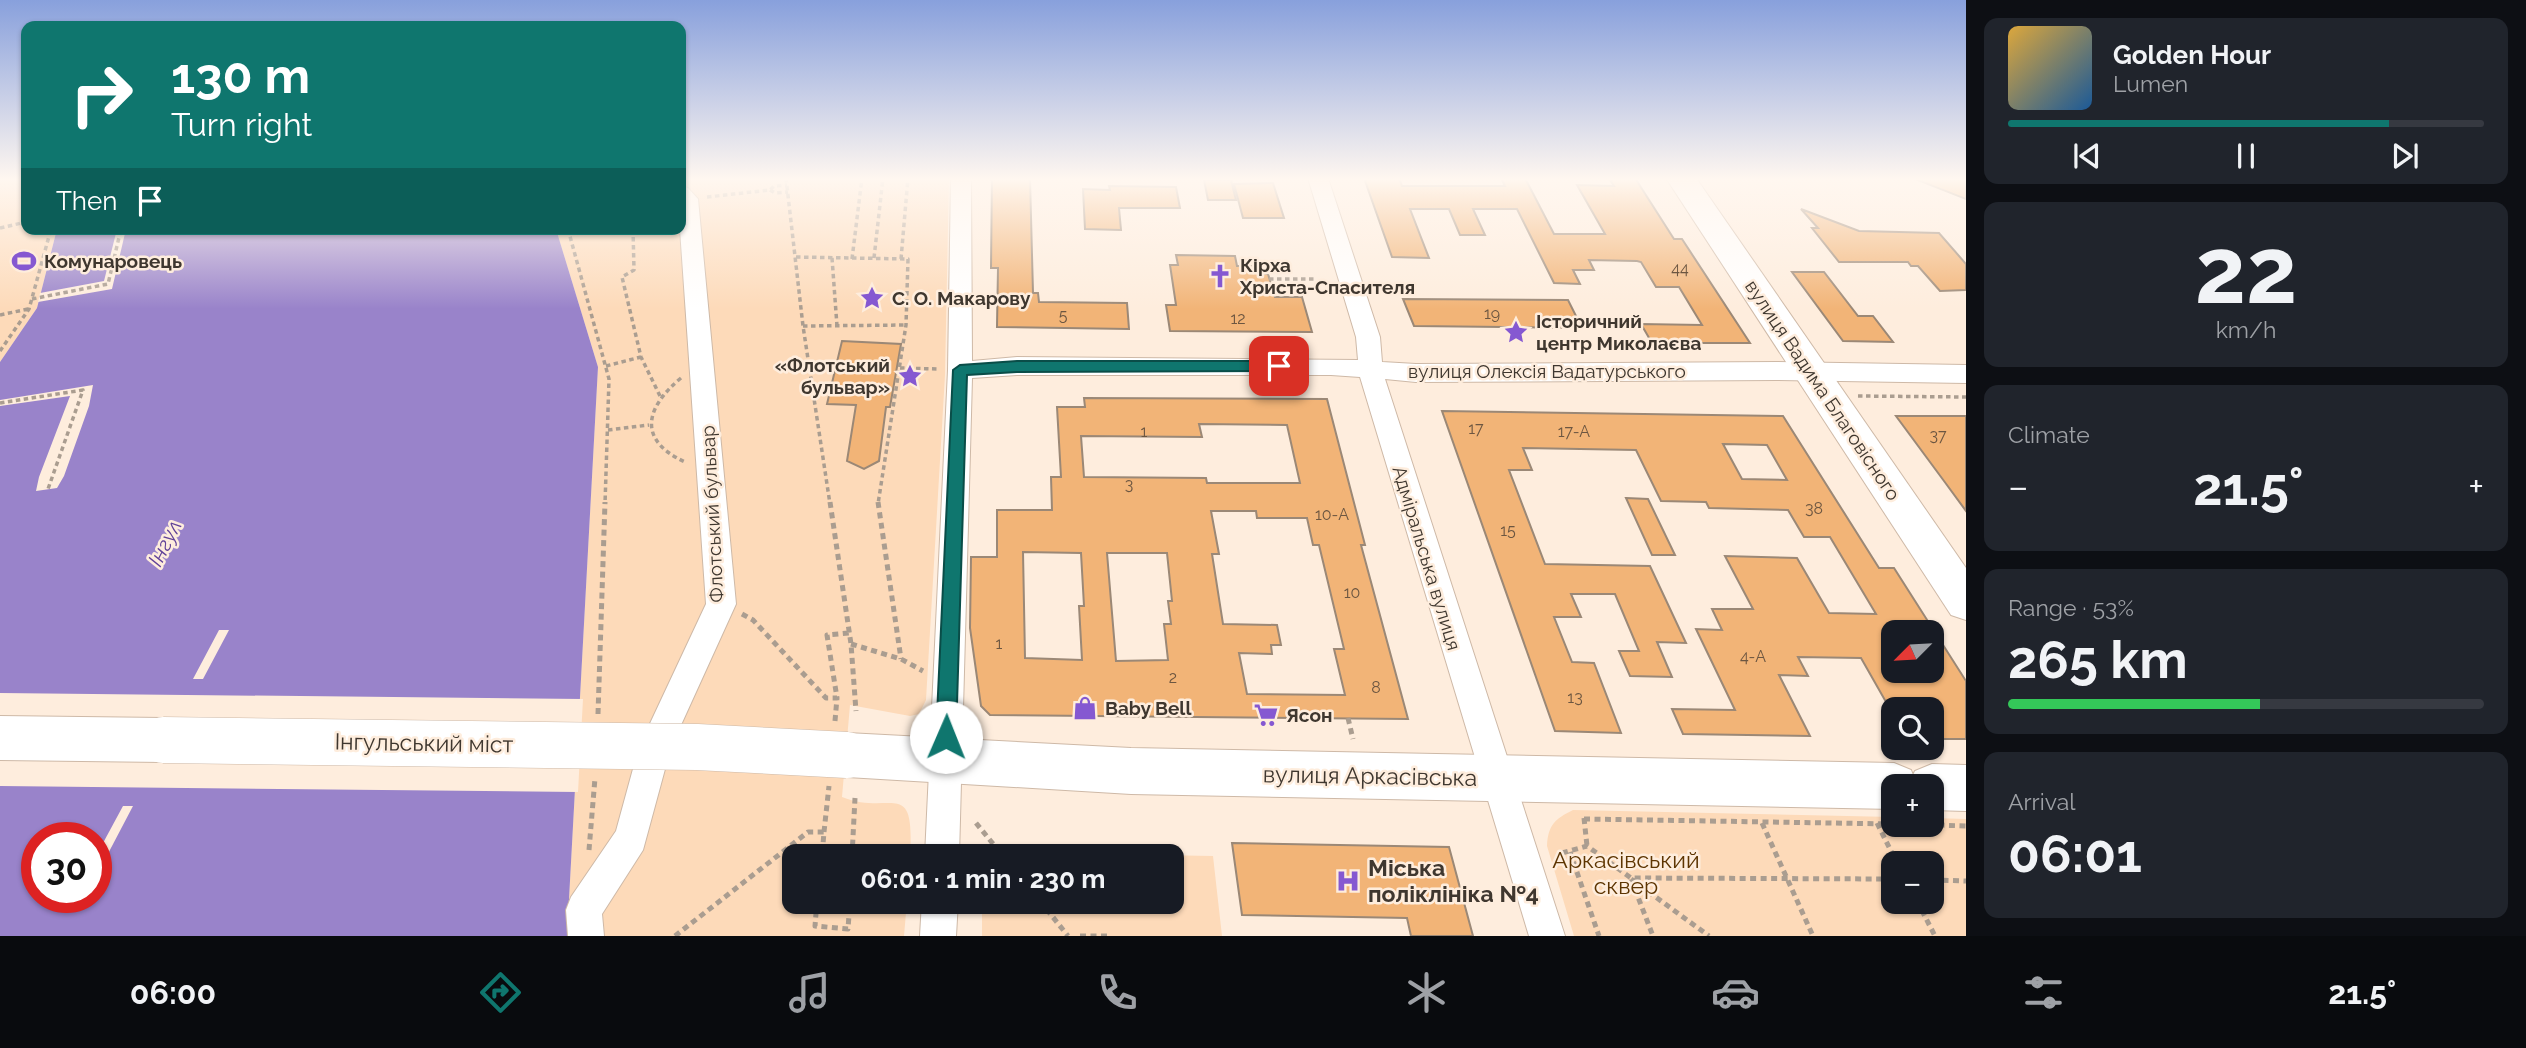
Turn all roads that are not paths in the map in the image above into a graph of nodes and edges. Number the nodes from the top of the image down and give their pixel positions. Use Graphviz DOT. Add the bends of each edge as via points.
graph roads {
  1 [pos="688,222"];
  2 [pos="961,222"];
  3 [pos="1332,222"];
  4 [pos="1710,222"];
  5 [pos="1370,368"];
  6 [pos="960,370"];
  7 [pos="1810,371"];
  8 [pos="1966,374"];
  9 [pos="1966,601"];
  10 [pos="0,738"];
  11 [pos="853,755"];
  12 [pos="946,758"];
  13 [pos="1496,779"];
  14 [pos="1944,787"];
  15 [pos="1966,788"];
  16 [pos="1881,805"];
  17 [pos="942,844"];
  18 [pos="939,914"];
  19 [pos="586,936"];
  20 [pos="938,936"];
  21 [pos="1547,936"];
  1 -- 19 [label="street, Флотський бульвар" via="721,604 655,747 631,838 584,910"];
  2 -- 6 [label="street"];
  3 -- 5 [label="street, Адміральська вулиця" via="1368,337"];
  4 -- 7 [label="main road, вулиця Вадима Благовісного"];
  5 -- 6 [label="street, вулиця Олексія Вадатурського" via="1017,366"];
  5 -- 7 [label="street, вулиця Олексія Вадатурського" via="1416,373"];
  5 -- 13 [label="street, Адміральська вулиця"];
  6 -- 12 [label="street"];
  7 -- 8 [label="street, вулиця Олексія Вадатурського"];
  7 -- 9 [label="main road, вулиця Вадима Благовісного"];
  10 -- 11 [label="main road, Інгульський міст, bridge" via="697,747"];
  11 -- 12 [label="main road, вулиця Аркасівська"];
  12 -- 13 [label="main road, вулиця Аркасівська" via="1131,771"];
  12 -- 17 [label="street"];
  13 -- 16 [label="main road, вулиця Аркасівська"];
  13 -- 21 [label="street, Адміральська вулиця"];
  14 -- 15 [label="main road"];
  18 -- 20 [label="street"];
}
